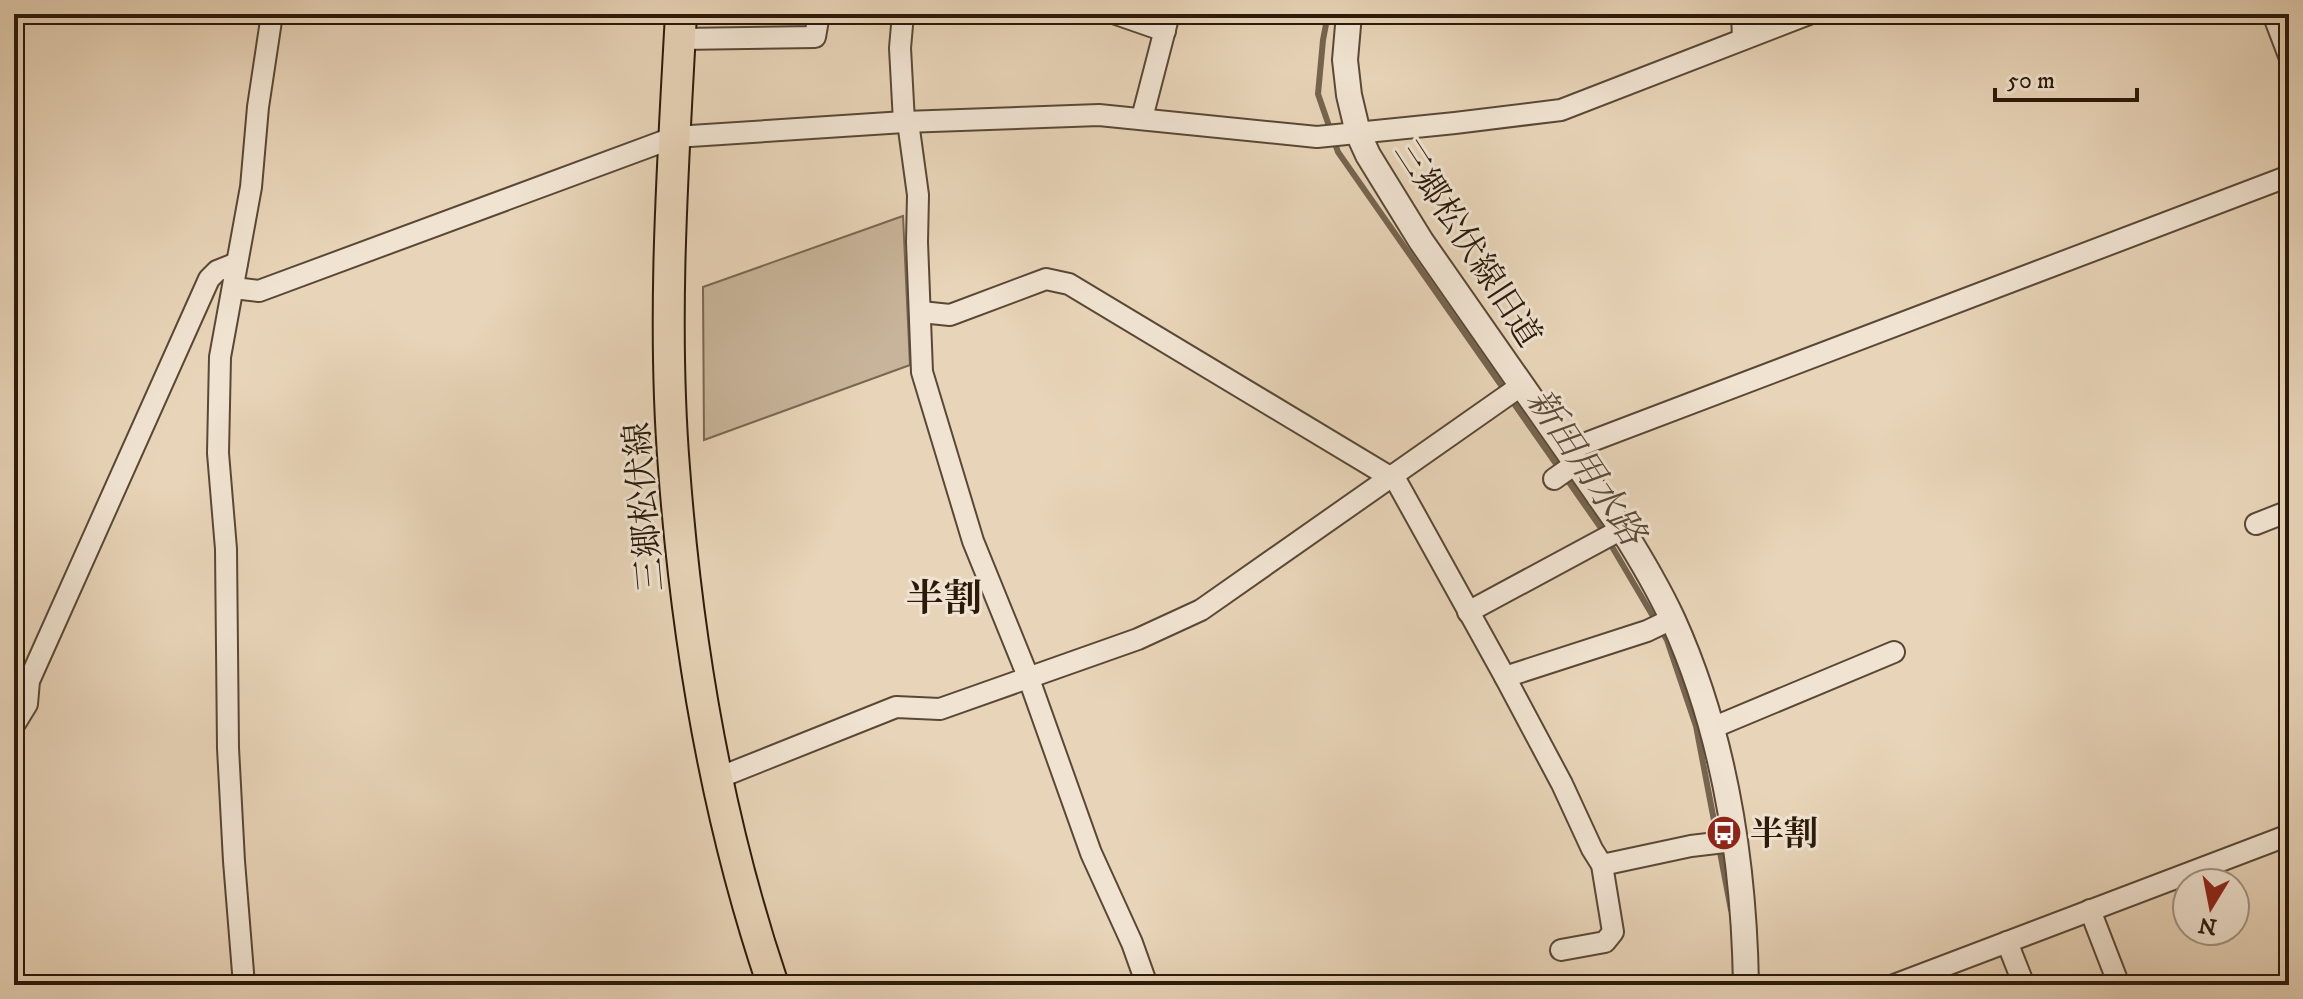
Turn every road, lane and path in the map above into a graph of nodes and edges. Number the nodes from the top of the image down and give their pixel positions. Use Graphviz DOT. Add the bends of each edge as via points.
graph roads {
  1 [pos="272,14"];
  2 [pos="819,14"];
  3 [pos="903,14"];
  4 [pos="1116,14"];
  5 [pos="1349,14"];
  6 [pos="1742,14"];
  7 [pos="1809,14"];
  8 [pos="2273,14"];
  9 [pos="1167,22"];
  10 [pos="680,26"];
  11 [pos="1743,38"];
  12 [pos="2289,56"];
  13 [pos="1142,118"];
  14 [pos="906,122"];
  15 [pos="1352,134"];
  16 [pos="675,137"];
  17 [pos="2289,176"];
  18 [pos="237,263"];
  19 [pos="234,288"];
  20 [pos="921,312"];
  21 [pos="1511,393"];
  22 [pos="1567,465"];
  23 [pos="1392,476"];
  24 [pos="2289,511"];
  25 [pos="2256,524"];
  26 [pos="1611,535"];
  27 [pos="1468,612"];
  28 [pos="1661,624"];
  29 [pos="1894,652"];
  30 [pos="1505,677"];
  31 [pos="1029,679"];
  32 [pos="16,722"];
  33 [pos="1712,728"];
  34 [pos="718,778"];
  35 [pos="2289,835"];
  36 [pos="1721,842"];
  37 [pos="1602,865"];
  38 [pos="2090,910"];
  39 [pos="2007,942"];
  40 [pos="1561,950"];
  41 [pos="244,985"];
  42 [pos="773,985"];
  43 [pos="1147,985"];
  44 [pos="1746,985"];
  45 [pos="1894,985"];
  46 [pos="2024,985"];
  47 [pos="2119,985"];
  1 -- 18 [label="street"];
  2 -- 10 [label="street" via="815,37"];
  3 -- 14 [label="street"];
  4 -- 9 [label="street"];
  5 -- 15 [label="street, 三郷松伏線旧道" via="1345,60"];
  6 -- 11 [label="street"];
  7 -- 11 [label="street"];
  8 -- 12 [label="street"];
  9 -- 13 [label="street"];
  10 -- 16 [label="main road, 三郷松伏線"];
  11 -- 15 [label="street" via="1561,110"];
  13 -- 14 [label="street"];
  13 -- 15 [label="street" via="1317,137"];
  14 -- 16 [label="street"];
  14 -- 20 [label="street" via="918,195"];
  15 -- 21 [label="street, 三郷松伏線旧道"];
  16 -- 19 [label="street" via="259,291"];
  16 -- 34 [label="main road, 三郷松伏線" via="670,302 674,466 694,644"];
  17 -- 22 [label="street"];
  18 -- 19 [label="street"];
  18 -- 32 [label="street" via="209,279 29,681 27,704"];
  19 -- 41 [label="street" via="220,357 218,453 226,549 228,762"];
  20 -- 23 [label="street" via="950,315 1046,279 1069,284"];
  20 -- 31 [label="street" via="922,372 973,541"];
  21 -- 22 [label="street, 三郷松伏線旧道"];
  21 -- 23 [label="street"];
  22 -- 26 [label="street, 三郷松伏線旧道"];
  23 -- 27 [label="street"];
  23 -- 31 [label="street" via="1201,610"];
  24 -- 25 [label="street"];
  26 -- 27 [label="street"];
  26 -- 28 [label="street, 三郷松伏線旧道" via="1652,577"];
  27 -- 30 [label="street"];
  28 -- 30 [label="street"];
  28 -- 33 [label="street, 三郷松伏線旧道" via="1695,676"];
  29 -- 33 [label="street"];
  30 -- 37 [label="street"];
  31 -- 34 [label="street" via="940,709 896,707"];
  31 -- 43 [label="street" via="1091,853"];
  33 -- 36 [label="street, 三郷松伏線旧道"];
  34 -- 42 [label="main road, 三郷松伏線"];
  35 -- 38 [label="street"];
  36 -- 37 [label="street"];
  36 -- 44 [label="street, 三郷松伏線旧道"];
  37 -- 40 [label="street" via="1613,932 1605,942"];
  38 -- 39 [label="street"];
  38 -- 47 [label="street"];
  39 -- 45 [label="street"];
  39 -- 46 [label="street"];
}
